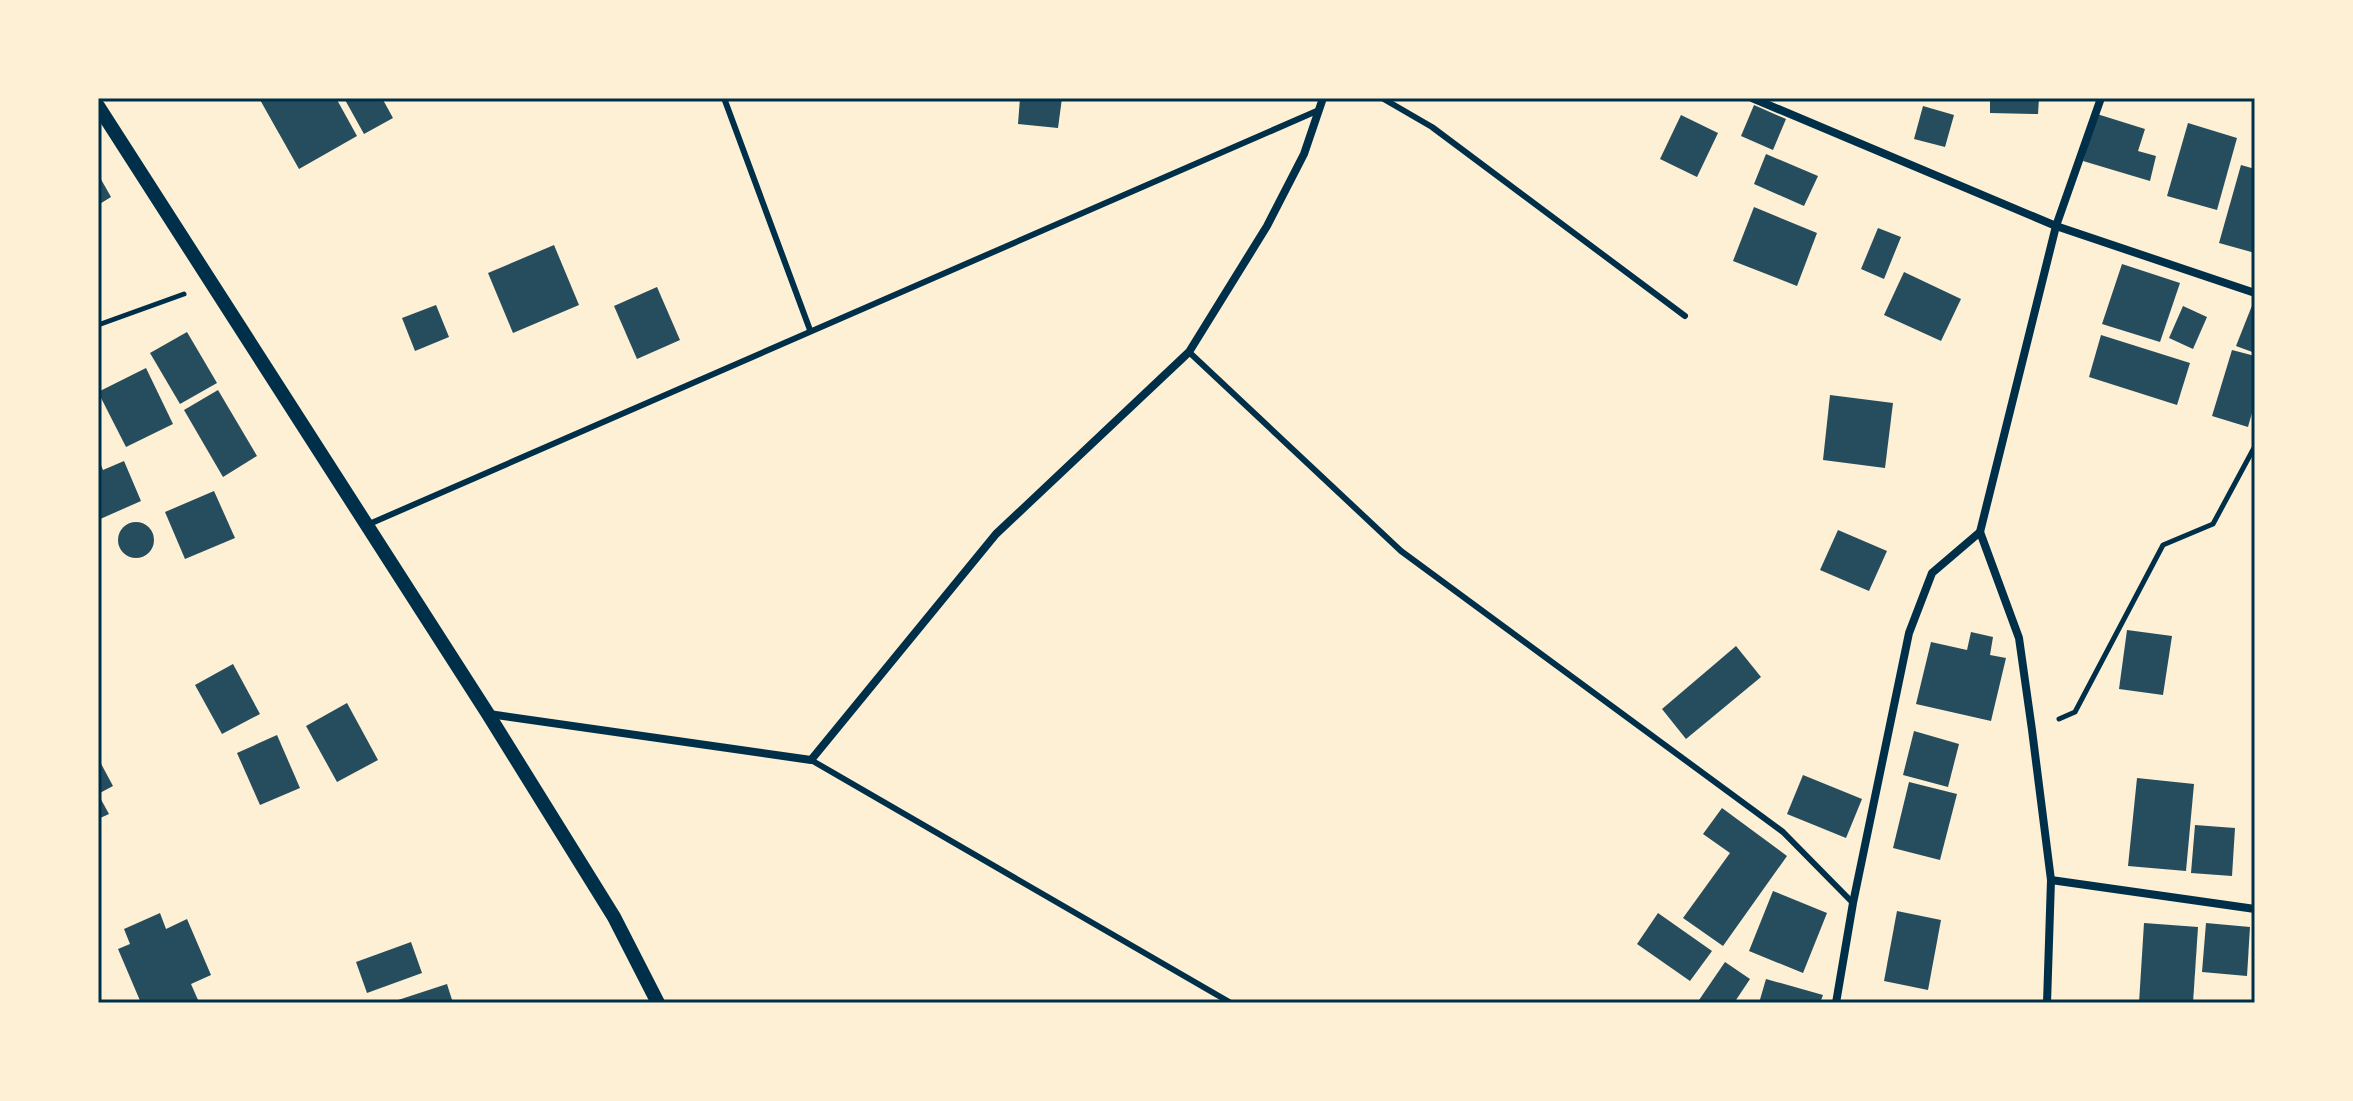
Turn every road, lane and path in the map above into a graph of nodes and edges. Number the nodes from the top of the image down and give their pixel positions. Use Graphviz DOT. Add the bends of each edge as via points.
graph roads {
  1 [pos="724,98"];
  2 [pos="1323,98"];
  3 [pos="1382,98"];
  4 [pos="1752,98"];
  5 [pos="2101,98"];
  6 [pos="98,106"];
  7 [pos="1319,110"];
  8 [pos="2056,226"];
  9 [pos="212,284"];
  10 [pos="2255,293"];
  11 [pos="1685,316"];
  12 [pos="98,325"];
  13 [pos="810,330"];
  14 [pos="1189,352"];
  15 [pos="2255,446"];
  16 [pos="367,525"];
  17 [pos="1980,532"];
  18 [pos="488,714"];
  19 [pos="2032,730"];
  20 [pos="811,760"];
  21 [pos="2051,880"];
  22 [pos="1853,903"];
  23 [pos="2255,909"];
  24 [pos="658,1003"];
  25 [pos="1231,1003"];
  26 [pos="1836,1003"];
  27 [pos="2047,1003"];
  1 -- 13 [label="lane"];
  2 -- 7 [label="street"];
  3 -- 11 [label="lane" via="1432,127"];
  4 -- 8 [label="street"];
  5 -- 8 [label="street"];
  6 -- 9 [label="street"];
  7 -- 13 [label="lane"];
  7 -- 14 [label="street" via="1304,154 1267,226"];
  8 -- 10 [label="street"];
  8 -- 17 [label="street"];
  9 -- 12 [label="path"];
  9 -- 16 [label="street"];
  13 -- 16 [label="lane"];
  14 -- 20 [label="street" via="996,534"];
  14 -- 22 [label="lane" via="1401,551 1783,832"];
  15 -- 19 [label="path" via="2213,524 2163,545 2075,712"];
  16 -- 18 [label="street"];
  17 -- 19 [label="street" via="2019,638"];
  17 -- 22 [label="street" via="1932,573 1909,633"];
  18 -- 20 [label="street"];
  18 -- 24 [label="street" via="614,917"];
  19 -- 21 [label="street"];
  20 -- 25 [label="lane"];
  21 -- 23 [label="street"];
  21 -- 27 [label="street"];
  22 -- 26 [label="street"];
}
